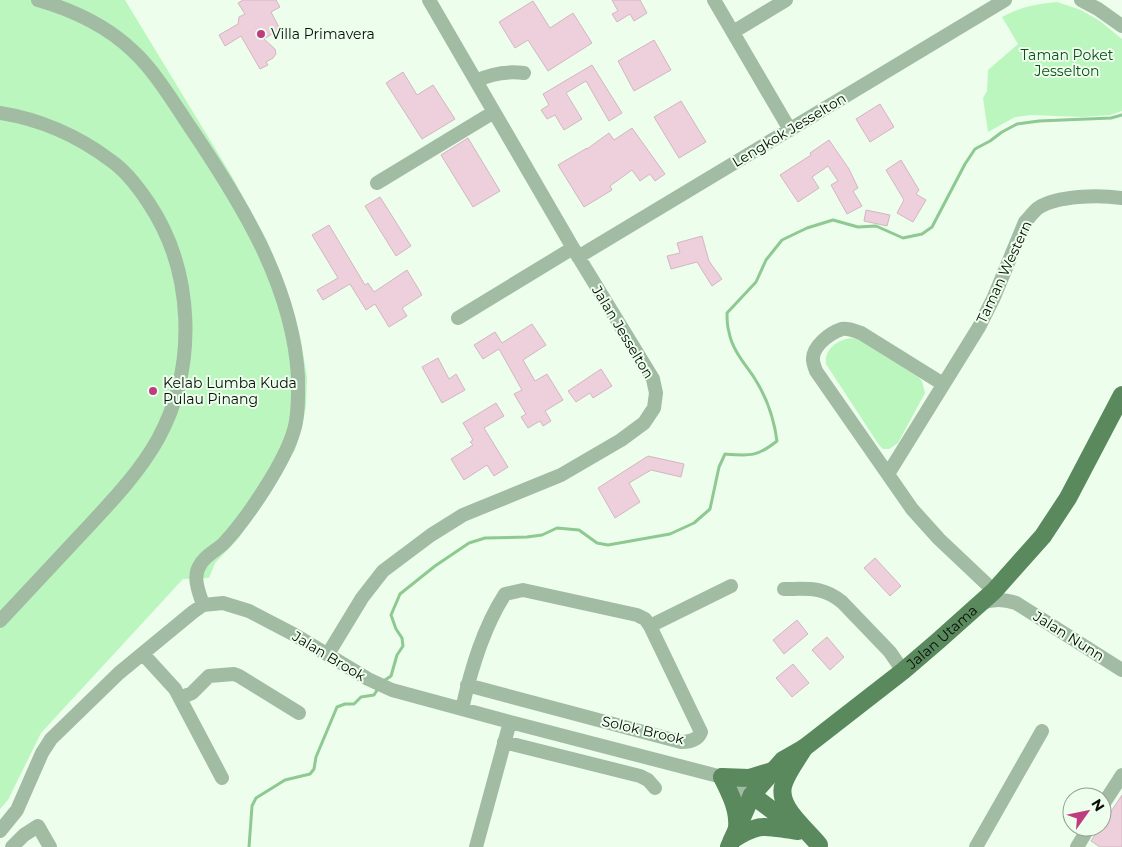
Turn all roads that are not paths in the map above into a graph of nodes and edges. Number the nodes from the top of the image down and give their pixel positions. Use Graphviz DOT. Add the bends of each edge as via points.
graph roads {
  1 [pos="38,0"];
  2 [pos="429,0"];
  3 [pos="714,0"];
  4 [pos="786,0"];
  5 [pos="1081,0"];
  6 [pos="1000,1"];
  7 [pos="1098,5"];
  8 [pos="1122,26"];
  9 [pos="733,32"];
  10 [pos="524,73"];
  11 [pos="476,81"];
  12 [pos="494,112"];
  13 [pos="0,113"];
  14 [pos="790,130"];
  15 [pos="377,183"];
  16 [pos="1122,198"];
  17 [pos="576,252"];
  18 [pos="458,318"];
  19 [pos="943,384"];
  20 [pos="1122,394"];
  21 [pos="888,474"];
  22 [pos="1008,576"];
  23 [pos="731,586"];
  24 [pos="784,589"];
  25 [pos="994,591"];
  26 [pos="1016,603"];
  27 [pos="979,604"];
  28 [pos="203,605"];
  29 [pos="0,621"];
  30 [pos="650,626"];
  31 [pos="142,654"];
  32 [pos="328,654"];
  33 [pos="1122,670"];
  34 [pos="903,671"];
  35 [pos="467,685"];
  36 [pos="180,698"];
  37 [pos="462,708"];
  38 [pos="300,714"];
  39 [pos="510,722"];
  40 [pos="1042,731"];
  41 [pos="504,742"];
  42 [pos="804,748"];
  43 [pos="774,770"];
  44 [pos="1122,775"];
  45 [pos="722,777"];
  46 [pos="222,778"];
  47 [pos="655,788"];
  48 [pos="1112,790"];
  49 [pos="752,795"];
  50 [pos="0,831"];
  51 [pos="798,831"];
  52 [pos="732,839"];
  53 [pos="820,846"];
  54 [pos="12,847"];
  55 [pos="50,847"];
  56 [pos="476,847"];
  57 [pos="976,847"];
  1 -- 28 [label="street" via="60,6 109,30 135,52 171,98 221,173 260,244 286,310 297,364 295,428 274,473 255,501 225,542 200,565 196,579"];
  2 -- 11 [label="street, Jalan Jesselton"];
  3 -- 9 [label="street"];
  4 -- 9 [label="street"];
  5 -- 7 [label="street"];
  6 -- 14 [label="street, Lengkok Jesselton"];
  7 -- 8 [label="street"];
  9 -- 14 [label="street"];
  10 -- 11 [label="street" via="510,71 487,75"];
  11 -- 12 [label="street, Jalan Jesselton"];
  12 -- 15 [label="street"];
  12 -- 17 [label="street, Jalan Jesselton"];
  13 -- 29 [label="street" via="46,125 80,140 112,160 138,188 158,217 172,246 185,310 185,346 175,398 159,438 142,465"];
  14 -- 17 [label="street, Lengkok Jesselton"];
  16 -- 19 [label="street, Taman Western" via="1062,200 1037,208 1025,222 978,327"];
  17 -- 18 [label="street, Lengkok Jesselton"];
  17 -- 32 [label="street, Jalan Jesselton" via="653,379 656,393 654,408 644,423 621,440 561,475 463,515 383,571 362,598"];
  19 -- 21 [label="street, Taman Western"];
  19 -- 21 [label="street" via="852,329 834,333 816,348 812,359 816,371"];
  20 -- 22 [label="main road, Jalan Utama" via="1068,498 1043,536"];
  21 -- 25 [label="street" via="912,509"];
  22 -- 25 [label="main road, Jalan Utama"];
  22 -- 26 [label="street"];
  23 -- 30 [label="street"];
  24 -- 34 [label="street" via="821,590 834,596 890,652"];
  25 -- 27 [label="main road, Jalan Utama"];
  26 -- 27 [label="street, Jalan Nunn" via="1002,599"];
  26 -- 33 [label="street, Jalan Nunn"];
  27 -- 34 [label="main road, Jalan Utama"];
  28 -- 31 [label="street"];
  28 -- 32 [label="street, Jalan Brook" via="223,602 249,611"];
  30 -- 35 [label="street" via="637,615 523,590 505,594 489,624"];
  30 -- 35 [label="street, Solok Brook" via="700,729 700,735 692,740 681,742"];
  31 -- 36 [label="street" via="165,676"];
  31 -- 50 [label="street" via="51,739 17,810"];
  32 -- 37 [label="street, Jalan Brook" via="392,690"];
  34 -- 42 [label="main road, Jalan Utama"];
  35 -- 37 [label="street"];
  36 -- 38 [label="street" via="192,693 209,676 234,674"];
  36 -- 46 [label="street"];
  37 -- 39 [label="street, Jalan Brook"];
  39 -- 41 [label="street"];
  39 -- 45 [label="street, Jalan Brook"];
  40 -- 57 [label="street"];
  41 -- 47 [label="street" via="640,776"];
  41 -- 56 [label="street"];
  42 -- 43 [label="main road, Jalan Utama" via="783,760"];
  42 -- 53 [label="main road" via="785,779 783,801"];
  43 -- 45 [label="main road" via="749,778"];
  43 -- 49 [label="main road, Jalan Utama"];
  44 -- 48 [label="street"];
  45 -- 49 [label="street, Jalan Brook"];
  45 -- 52 [label="main road" via="738,822"];
  49 -- 51 [label="main road"];
  49 -- 52 [label="main road, Jalan Utama"];
  51 -- 52 [label="main road" via="765,826"];
  51 -- 53 [label="main road"];
  54 -- 55 [label="street" via="38,826"];
}
